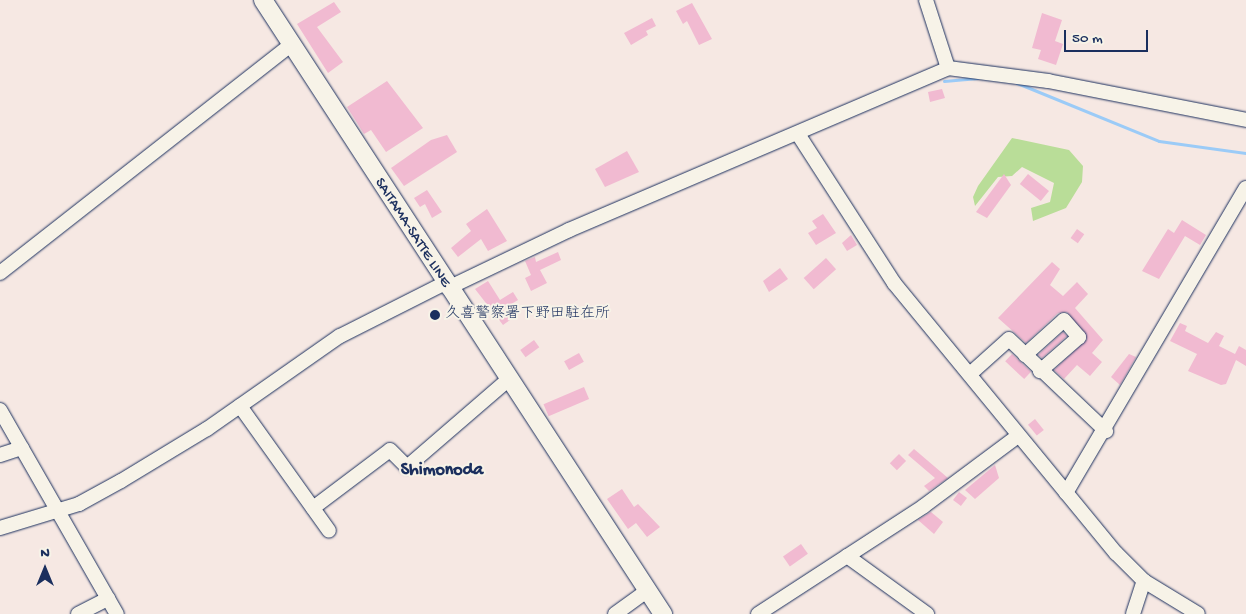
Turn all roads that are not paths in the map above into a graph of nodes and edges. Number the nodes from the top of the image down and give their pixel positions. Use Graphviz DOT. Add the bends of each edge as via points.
graph roads {
  1 [pos="263,0"];
  2 [pos="926,0"];
  3 [pos="290,46"];
  4 [pos="948,68"];
  5 [pos="1246,120"];
  6 [pos="798,134"];
  7 [pos="1246,188"];
  8 [pos="0,273"];
  9 [pos="447,286"];
  10 [pos="1025,355"];
  11 [pos="1040,371"];
  12 [pos="970,374"];
  13 [pos="510,378"];
  14 [pos="240,406"];
  15 [pos="0,410"];
  16 [pos="1106,431"];
  17 [pos="1018,436"];
  18 [pos="22,448"];
  19 [pos="0,455"];
  20 [pos="1066,493"];
  21 [pos="313,508"];
  22 [pos="56,509"];
  23 [pos="0,528"];
  24 [pos="329,532"];
  25 [pos="848,556"];
  26 [pos="1144,581"];
  27 [pos="647,591"];
  28 [pos="108,598"];
  29 [pos="78,614"];
  30 [pos="117,614"];
  31 [pos="615,614"];
  32 [pos="663,614"];
  33 [pos="758,614"];
  34 [pos="927,614"];
  35 [pos="1133,614"];
  36 [pos="1198,614"];
  1 -- 3 [label="main road, SAITAMA-SATTE LINE"];
  2 -- 4 [label="street"];
  3 -- 8 [label="street"];
  3 -- 9 [label="main road, SAITAMA-SATTE LINE"];
  4 -- 5 [label="street" via="1028,77"];
  4 -- 6 [label="street"];
  6 -- 9 [label="street" via="569,230"];
  6 -- 12 [label="street" via="894,283"];
  7 -- 16 [label="street"];
  9 -- 13 [label="main road, SAITAMA-SATTE LINE"];
  9 -- 14 [label="street" via="340,336"];
  10 -- 11 [label="street"];
  10 -- 11 [label="street" via="1064,320 1079,337"];
  10 -- 12 [label="street" via="1009,339"];
  11 -- 16 [label="street"];
  12 -- 17 [label="street"];
  13 -- 21 [label="street" via="407,467 390,450"];
  13 -- 27 [label="main road, SAITAMA-SATTE LINE"];
  14 -- 21 [label="street"];
  14 -- 22 [label="street" via="121,481 79,504"];
  15 -- 18 [label="street"];
  16 -- 20 [label="street"];
  17 -- 20 [label="street"];
  17 -- 25 [label="street"];
  18 -- 19 [label="street"];
  18 -- 22 [label="street"];
  20 -- 26 [label="street"];
  21 -- 24 [label="street"];
  22 -- 23 [label="street"];
  22 -- 28 [label="street"];
  25 -- 33 [label="street"];
  25 -- 34 [label="street"];
  26 -- 35 [label="street"];
  26 -- 36 [label="street"];
  27 -- 31 [label="street"];
  27 -- 32 [label="main road, SAITAMA-SATTE LINE"];
  28 -- 29 [label="street"];
  28 -- 30 [label="street"];
}
